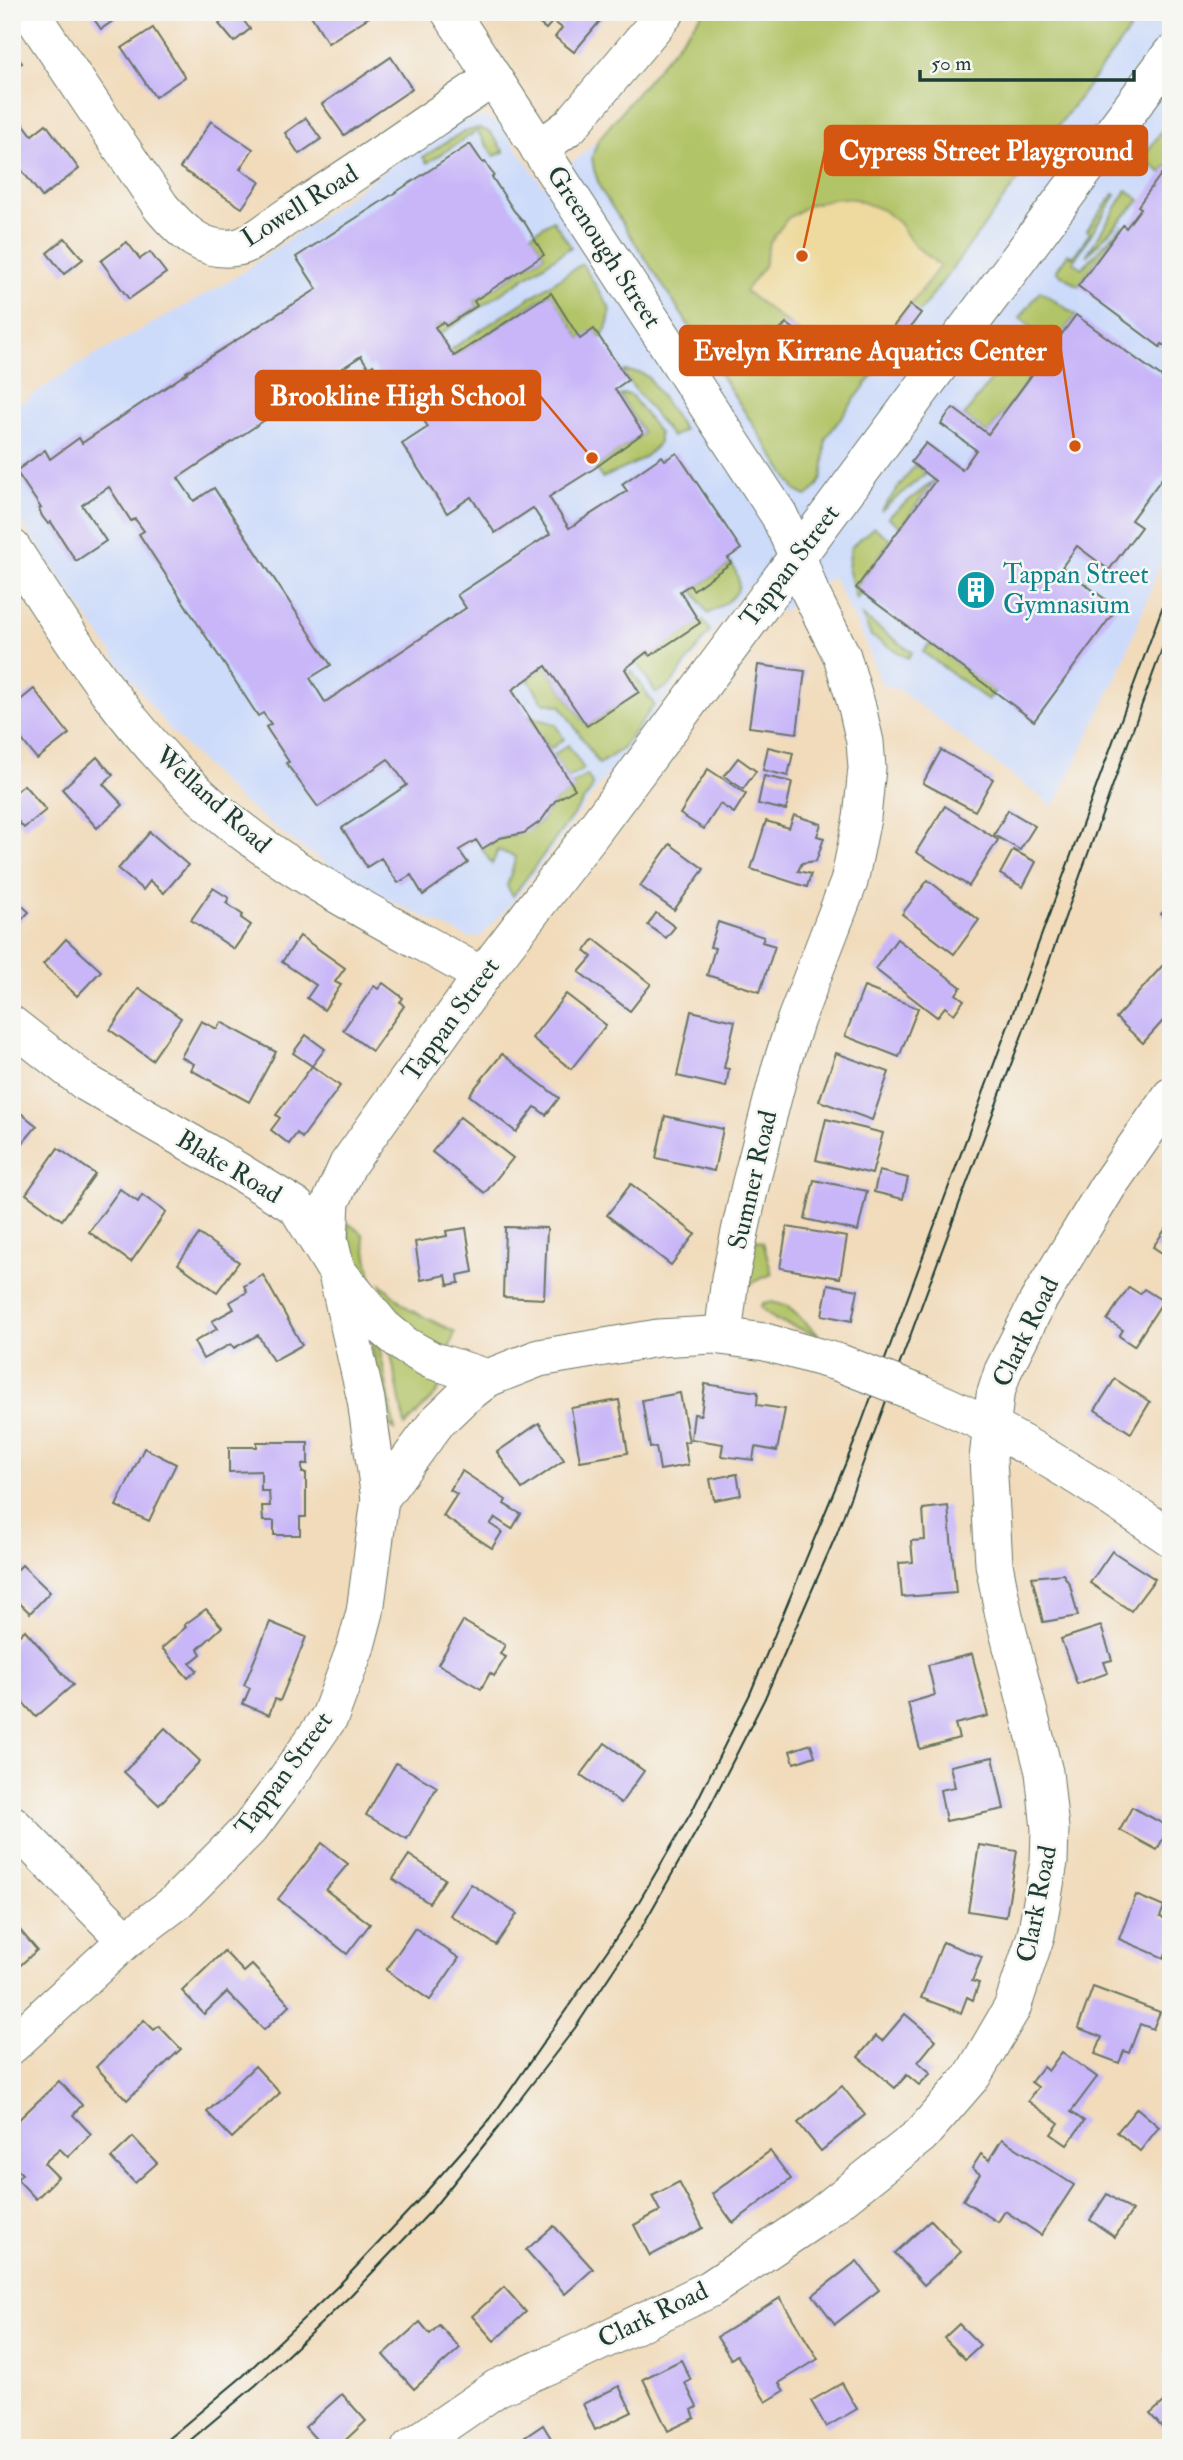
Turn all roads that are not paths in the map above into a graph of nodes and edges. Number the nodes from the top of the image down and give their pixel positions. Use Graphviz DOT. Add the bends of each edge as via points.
graph roads {
  1 [pos="30,12"];
  2 [pos="450,12"];
  3 [pos="666,12"];
  4 [pos="1171,54"];
  5 [pos="493,78"];
  6 [pos="540,149"];
  7 [pos="12,548"];
  8 [pos="797,555"];
  9 [pos="482,976"];
  10 [pos="12,1025"];
  11 [pos="1171,1096"];
  12 [pos="333,1266"];
  13 [pos="723,1336"];
  14 [pos="488,1378"];
  15 [pos="991,1427"];
  16 [pos="380,1499"];
  17 [pos="1171,1538"];
  18 [pos="12,1824"];
  19 [pos="126,1940"];
  20 [pos="12,2045"];
  21 [pos="410,2448"];
  1 -- 5 [label="street, Lowell Road" via="161,207 197,241 218,247 240,247"];
  2 -- 5 [label="street, Greenough Street"];
  3 -- 6 [label="street" via="570,126"];
  4 -- 8 [label="street, Tappan Street"];
  5 -- 6 [label="street, Greenough Street"];
  6 -- 8 [label="street, Greenough Street" via="779,515"];
  7 -- 9 [label="street, Welland Road" via="81,655 160,757 220,814 325,889"];
  8 -- 9 [label="street, Tappan Street"];
  8 -- 13 [label="street, Sumner Road" via="848,674 865,742 865,793 849,882 796,1019 774,1091 730,1278"];
  9 -- 12 [label="street, Tappan Street" via="339,1181 329,1219"];
  10 -- 12 [label="street, Blake Road" via="85,1082 297,1207"];
  11 -- 15 [label="street, Clark Road" via="1108,1186 1038,1301 1003,1371"];
  12 -- 14 [label="street, Blake Road" via="383,1327 406,1346"];
  12 -- 16 [label="street, Tappan Street" via="366,1400"];
  13 -- 14 [label="street" via="673,1336 600,1347 539,1358"];
  13 -- 15 [label="street, bridge" via="795,1349 840,1363"];
  14 -- 16 [label="street" via="437,1422"];
  15 -- 17 [label="street" via="1068,1470"];
  15 -- 21 [label="street, Clark Road" via="989,1479 995,1563 1044,1772 1050,1829 1036,1935 1012,2008 973,2075 921,2135 819,2216 710,2289 497,2388"];
  16 -- 19 [label="street, Tappan Street" via="365,1612 330,1716 250,1828 174,1904"];
  18 -- 19 [label="street"];
  19 -- 20 [label="street, Tappan Street"];
}
